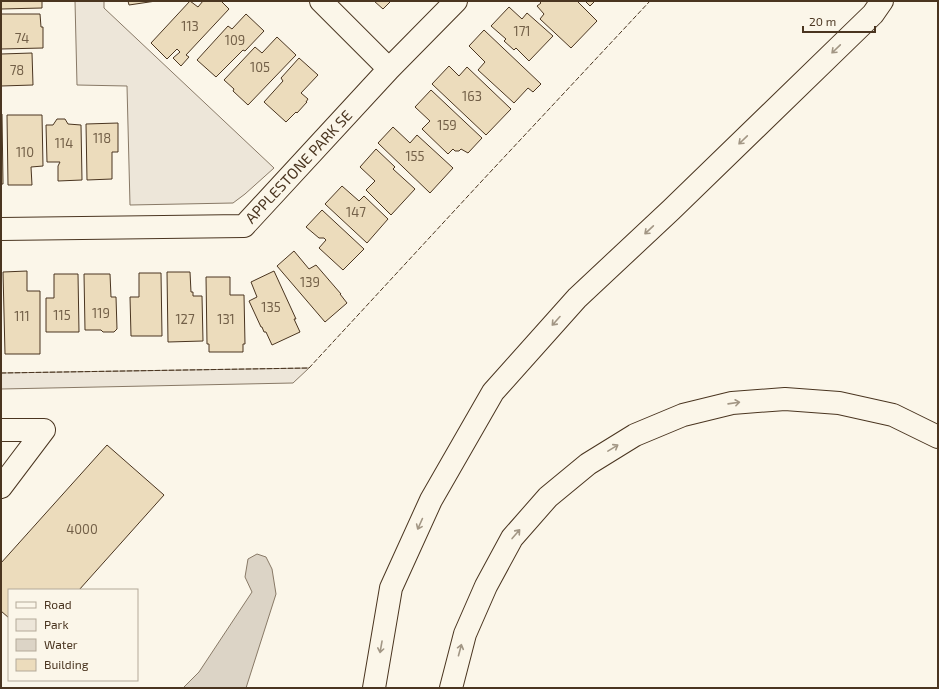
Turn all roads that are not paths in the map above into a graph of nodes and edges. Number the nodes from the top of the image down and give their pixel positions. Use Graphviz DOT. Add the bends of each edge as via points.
graph roads {
  1 [pos="321,1"];
  2 [pos="456,1"];
  3 [pos="882,1"];
  4 [pos="389,69"];
  5 [pos="1,229"];
  6 [pos="1,430"];
  7 [pos="938,437"];
  8 [pos="1,487"];
  9 [pos="374,688"];
  10 [pos="451,688"];
  1 -- 4 [label="main road"];
  2 -- 4 [label="main road, APPLESTONE PARK SE"];
  3 -- 9 [label="main road, one-way" via="872,14 688,194 577,298 493,392 431,500 391,588"];
  4 -- 5 [label="main road, APPLESTONE PARK SE" via="244,226"];
  6 -- 8 [label="main road" via="44,430"];
  10 -- 7 [label="main road, one-way" via="465,634 486,586 512,538 548,498 588,464 635,435 683,415 718,406 785,399 839,403 893,415"];
}
